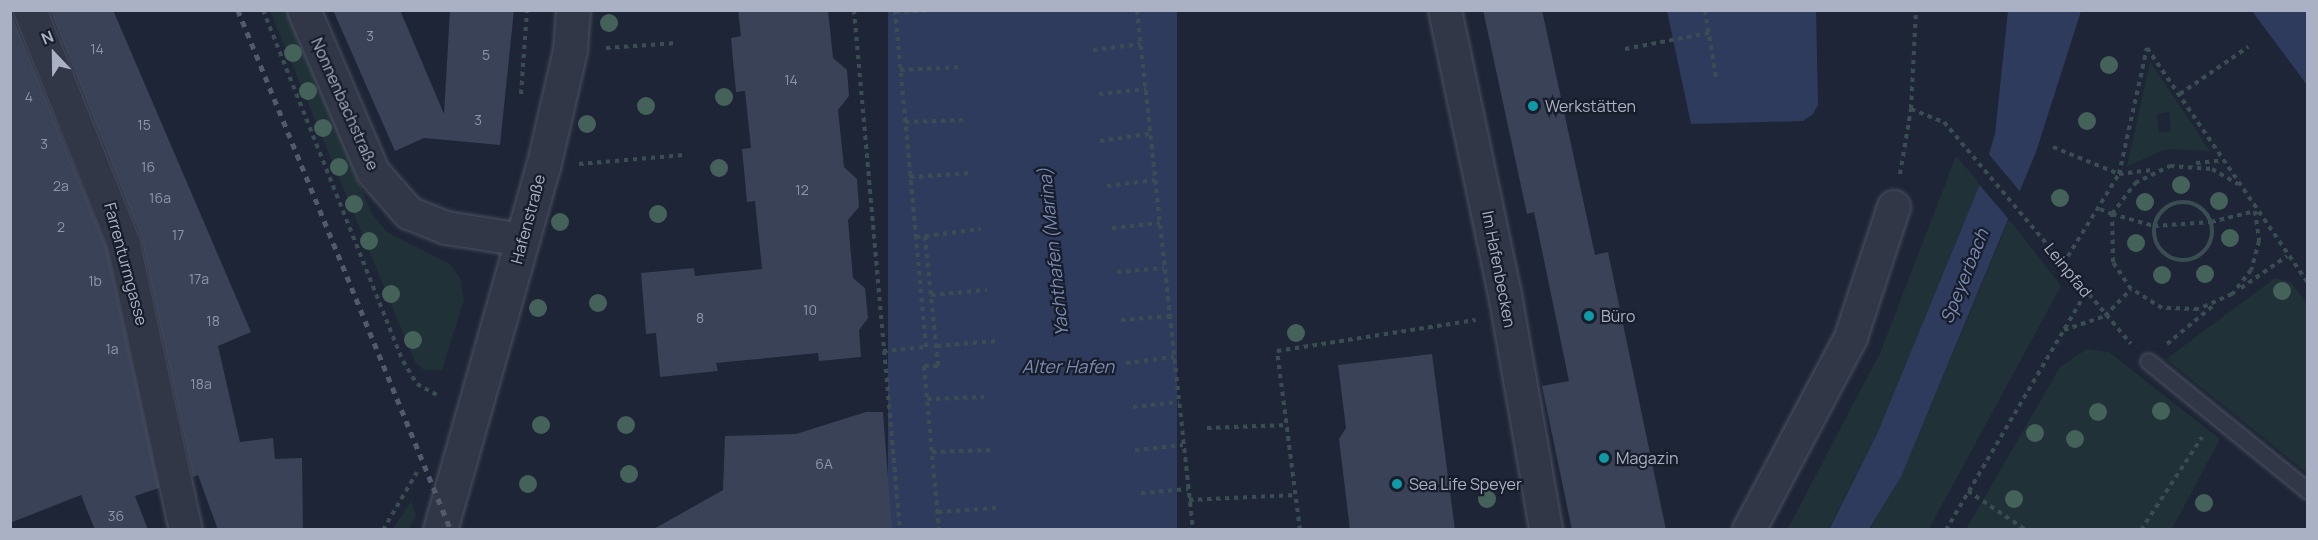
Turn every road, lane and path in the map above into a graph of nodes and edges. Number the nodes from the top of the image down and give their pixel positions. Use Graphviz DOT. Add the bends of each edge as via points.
graph roads {
  1 [pos="30,10"];
  2 [pos="263,10"];
  3 [pos="304,10"];
  4 [pos="573,10"];
  5 [pos="854,10"];
  6 [pos="940,10"];
  7 [pos="1137,10"];
  8 [pos="1445,10"];
  9 [pos="1705,10"];
  10 [pos="1916,10"];
  11 [pos="895,11"];
  12 [pos="1709,33"];
  13 [pos="1141,44"];
  14 [pos="2248,47"];
  15 [pos="1625,49"];
  16 [pos="1093,50"];
  17 [pos="962,67"];
  18 [pos="900,70"];
  19 [pos="1716,78"];
  20 [pos="1146,90"];
  21 [pos="1099,94"];
  22 [pos="2180,94"];
  23 [pos="1911,109"];
  24 [pos="967,120"];
  25 [pos="905,122"];
  26 [pos="1150,134"];
  27 [pos="1100,141"];
  28 [pos="2053,147"];
  29 [pos="685,154"];
  30 [pos="2223,160"];
  31 [pos="2184,165"];
  32 [pos="543,167"];
  33 [pos="2157,170"];
  34 [pos="972,173"];
  35 [pos="2119,174"];
  36 [pos="910,177"];
  37 [pos="1155,180"];
  38 [pos="2238,184"];
  39 [pos="1107,186"];
  40 [pos="1894,207"];
  41 [pos="2100,209"];
  42 [pos="2255,211"];
  43 [pos="2112,214"];
  44 [pos="2211,222"];
  45 [pos="1160,223"];
  46 [pos="2154,226"];
  47 [pos="1112,228"];
  48 [pos="981,229"];
  49 [pos="926,236"];
  50 [pos="915,237"];
  51 [pos="523,240"];
  52 [pos="2287,256"];
  53 [pos="2063,264"];
  54 [pos="1164,268"];
  55 [pos="1117,272"];
  56 [pos="2307,283"];
  57 [pos="2131,289"];
  58 [pos="987,290"];
  59 [pos="2086,292"];
  60 [pos="2232,294"];
  61 [pos="931,295"];
  62 [pos="2216,304"];
  63 [pos="1509,315"];
  64 [pos="1170,316"];
  65 [pos="2105,316"];
  66 [pos="1121,320"];
  67 [pos="2063,330"];
  68 [pos="996,340"];
  69 [pos="936,346"];
  70 [pos="883,351"];
  71 [pos="1174,357"];
  72 [pos="2148,361"];
  73 [pos="1126,363"];
  74 [pos="984,397"];
  75 [pos="446,399"];
  76 [pos="927,399"];
  77 [pos="1179,402"];
  78 [pos="1133,407"];
  79 [pos="2215,417"];
  80 [pos="1287,425"];
  81 [pos="1207,428"];
  82 [pos="1184,445"];
  83 [pos="991,450"];
  84 [pos="1135,450"];
  85 [pos="932,452"];
  86 [pos="423,460"];
  87 [pos="1188,489"];
  88 [pos="1968,491"];
  89 [pos="2307,491"];
  90 [pos="1141,493"];
  91 [pos="1296,495"];
  92 [pos="1189,500"];
  93 [pos="996,508"];
  94 [pos="938,512"];
  95 [pos="186,530"];
  96 [pos="384,530"];
  97 [pos="440,530"];
  98 [pos="900,530"];
  99 [pos="939,530"];
  100 [pos="1193,530"];
  101 [pos="1300,530"];
  102 [pos="1546,530"];
  103 [pos="1749,530"];
  104 [pos="1946,530"];
  105 [pos="2026,530"];
  106 [pos="2141,530"];
  1 -- 95 [label="street, Farrenturmgasse" via="124,244"];
  2 -- 75 [label="path" via="403,361 417,384"];
  3 -- 51 [label="street, Nonnenbachstraße" via="373,172 409,213 432,225"];
  4 -- 32 [label="street, Hafenstraße" via="570,50"];
  5 -- 70 [label="path"];
  6 -- 11 [label="path"];
  7 -- 13 [label="path"];
  8 -- 63 [label="street, Im Hafenbecken"];
  9 -- 12 [label="path"];
  10 -- 23 [label="path"];
  11 -- 18 [label="path"];
  12 -- 15 [label="path"];
  12 -- 19 [label="path"];
  13 -- 16 [label="path"];
  13 -- 20 [label="path"];
  14 -- 22 [label="path"];
  17 -- 18 [label="path"];
  18 -- 25 [label="path"];
  20 -- 21 [label="path"];
  20 -- 26 [label="path"];
  22 -- 30 [label="path"];
  22 -- 35 [label="path" via="2147,48"];
  23 -- 40 [label="path"];
  23 -- 53 [label="path, Leinpfad" via="1944,122"];
  24 -- 25 [label="path"];
  25 -- 36 [label="path"];
  26 -- 27 [label="path"];
  26 -- 37 [label="path"];
  28 -- 35 [label="path"];
  29 -- 32 [label="path"];
  30 -- 31 [label="path"];
  30 -- 38 [label="path"];
  31 -- 33 [label="path"];
  31 -- 38 [label="path" via="2212,169"];
  32 -- 51 [label="street, Hafenstraße"];
  33 -- 35 [label="path"];
  33 -- 43 [label="path" via="2135,183"];
  34 -- 36 [label="path"];
  35 -- 41 [label="path"];
  36 -- 50 [label="path"];
  37 -- 39 [label="path"];
  37 -- 45 [label="path"];
  38 -- 42 [label="path"];
  40 -- 103 [label="street" via="1851,337"];
  41 -- 43 [label="path"];
  41 -- 53 [label="path"];
  42 -- 44 [label="path"];
  42 -- 52 [label="path"];
  42 -- 60 [label="path" via="2256,256"];
  43 -- 46 [label="path"];
  43 -- 57 [label="path" via="2113,262"];
  44 -- 46 [label="path"];
  44 -- 46 [label="path" via="2201,208 2185,202 2168,206"];
  44 -- 46 [label="path" via="2207,248 2185,261 2161,251"];
  45 -- 47 [label="path"];
  45 -- 54 [label="path"];
  48 -- 49 [label="path"];
  49 -- 50 [label="path"];
  49 -- 61 [label="path"];
  50 -- 70 [label="path" via="926,347"];
  51 -- 97 [label="street, Hafenstraße"];
  52 -- 56 [label="path"];
  52 -- 60 [label="path"];
  53 -- 59 [label="path, Leinpfad"];
  54 -- 55 [label="path"];
  54 -- 64 [label="path"];
  57 -- 62 [label="path" via="2162,308 2189,310"];
  57 -- 65 [label="path"];
  58 -- 61 [label="path"];
  59 -- 65 [label="path, Leinpfad"];
  59 -- 67 [label="path"];
  60 -- 62 [label="path"];
  61 -- 69 [label="path"];
  62 -- 72 [label="path"];
  63 -- 80 [label="path" via="1277,351"];
  63 -- 102 [label="street, Im Hafenbecken"];
  64 -- 66 [label="path"];
  64 -- 71 [label="path"];
  65 -- 67 [label="path"];
  65 -- 72 [label="path, Leinpfad"];
  67 -- 88 [label="path"];
  68 -- 69 [label="path"];
  69 -- 76 [label="path" via="938,366 924,366"];
  70 -- 98 [label="path"];
  71 -- 73 [label="path"];
  71 -- 77 [label="path"];
  72 -- 79 [label="lane"];
  74 -- 76 [label="path"];
  76 -- 85 [label="path"];
  77 -- 78 [label="path"];
  77 -- 82 [label="path"];
  79 -- 89 [label="lane"];
  79 -- 106 [label="path"];
  80 -- 81 [label="path"];
  80 -- 91 [label="path"];
  82 -- 84 [label="path"];
  82 -- 87 [label="path"];
  83 -- 85 [label="path"];
  85 -- 94 [label="path"];
  86 -- 96 [label="path"];
  87 -- 90 [label="path"];
  87 -- 92 [label="path"];
  88 -- 104 [label="path"];
  88 -- 105 [label="path"];
  91 -- 92 [label="path"];
  91 -- 101 [label="path"];
  92 -- 100 [label="path"];
  93 -- 94 [label="path"];
  94 -- 99 [label="path"];
}
